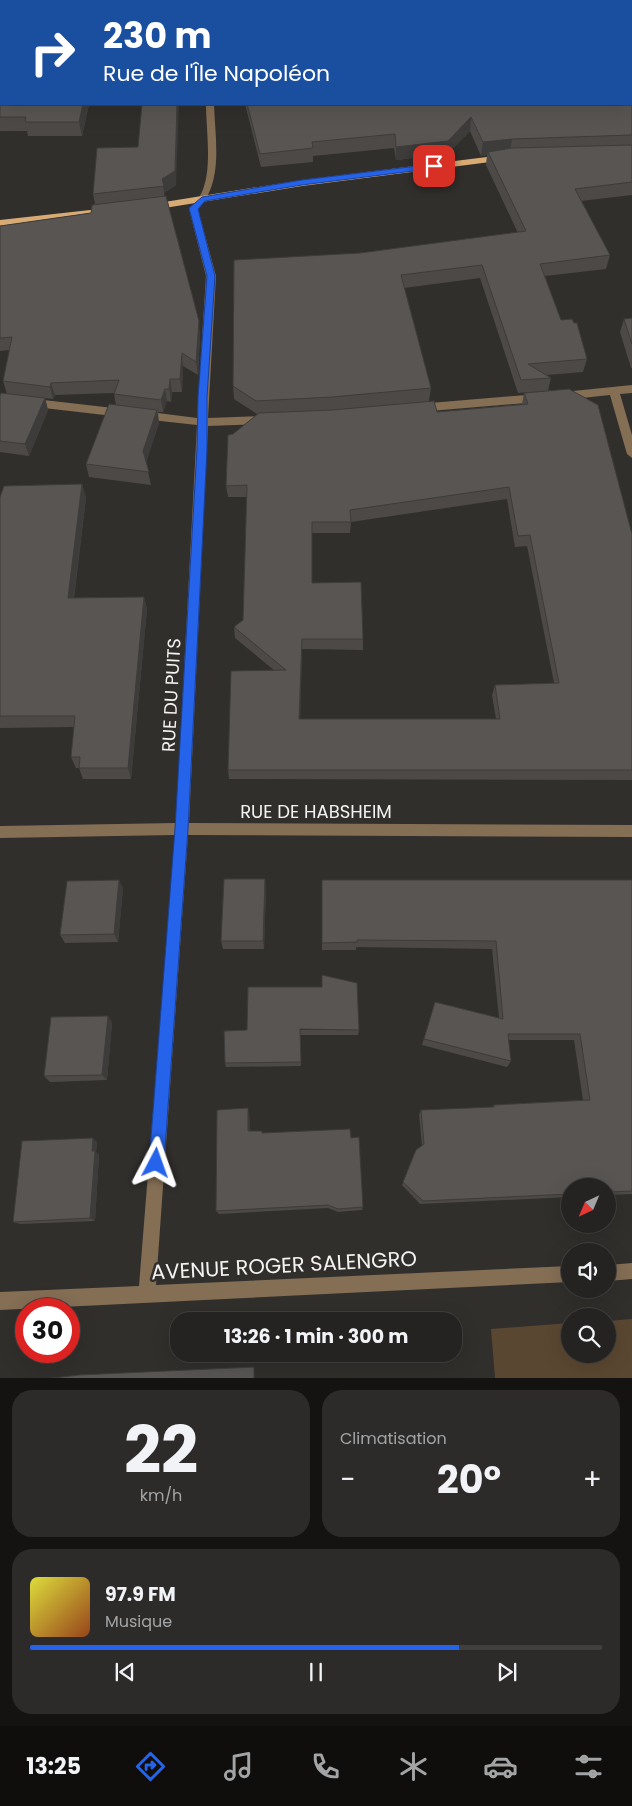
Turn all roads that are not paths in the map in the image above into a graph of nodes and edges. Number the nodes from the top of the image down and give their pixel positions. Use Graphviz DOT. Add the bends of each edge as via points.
graph roads {
  1 [pos="210,105"];
  2 [pos="510,157"];
  3 [pos="202,199"];
  4 [pos="138,208"];
  5 [pos="109,211"];
  6 [pos="0,224"];
  7 [pos="632,389"];
  8 [pos="614,391"];
  9 [pos="0,399"];
  10 [pos="410,409"];
  11 [pos="274,419"];
  12 [pos="203,422"];
  13 [pos="632,454"];
  14 [pos="182,829"];
  15 [pos="0,832"];
  16 [pos="632,832"];
  17 [pos="632,1271"];
  18 [pos="616,1272"];
  19 [pos="561,1274"];
  20 [pos="147,1294"];
  21 [pos="0,1301"];
  1 -- 3 [label="street, RUE DU PUITS" via="210,166 208,188"];
  2 -- 3 [label="main road"];
  3 -- 4 [label="main road"];
  3 -- 12 [label="street, RUE DU PUITS" via="194,208 211,276"];
  5 -- 6 [label="main road"];
  7 -- 8 [label="street"];
  8 -- 10 [label="street"];
  8 -- 13 [label="street"];
  9 -- 12 [label="street"];
  11 -- 12 [label="street"];
  12 -- 14 [label="street, RUE DU PUITS"];
  14 -- 15 [label="street, RUE DE HABSHEIM"];
  14 -- 16 [label="street, RUE DE HABSHEIM"];
  14 -- 20 [label="street, RUE DU PUITS"];
  17 -- 18 [label="street"];
  19 -- 20 [label="street, AVENUE ROGER SALENGRO"];
  20 -- 21 [label="street, AVENUE ROGER SALENGRO"];
}
